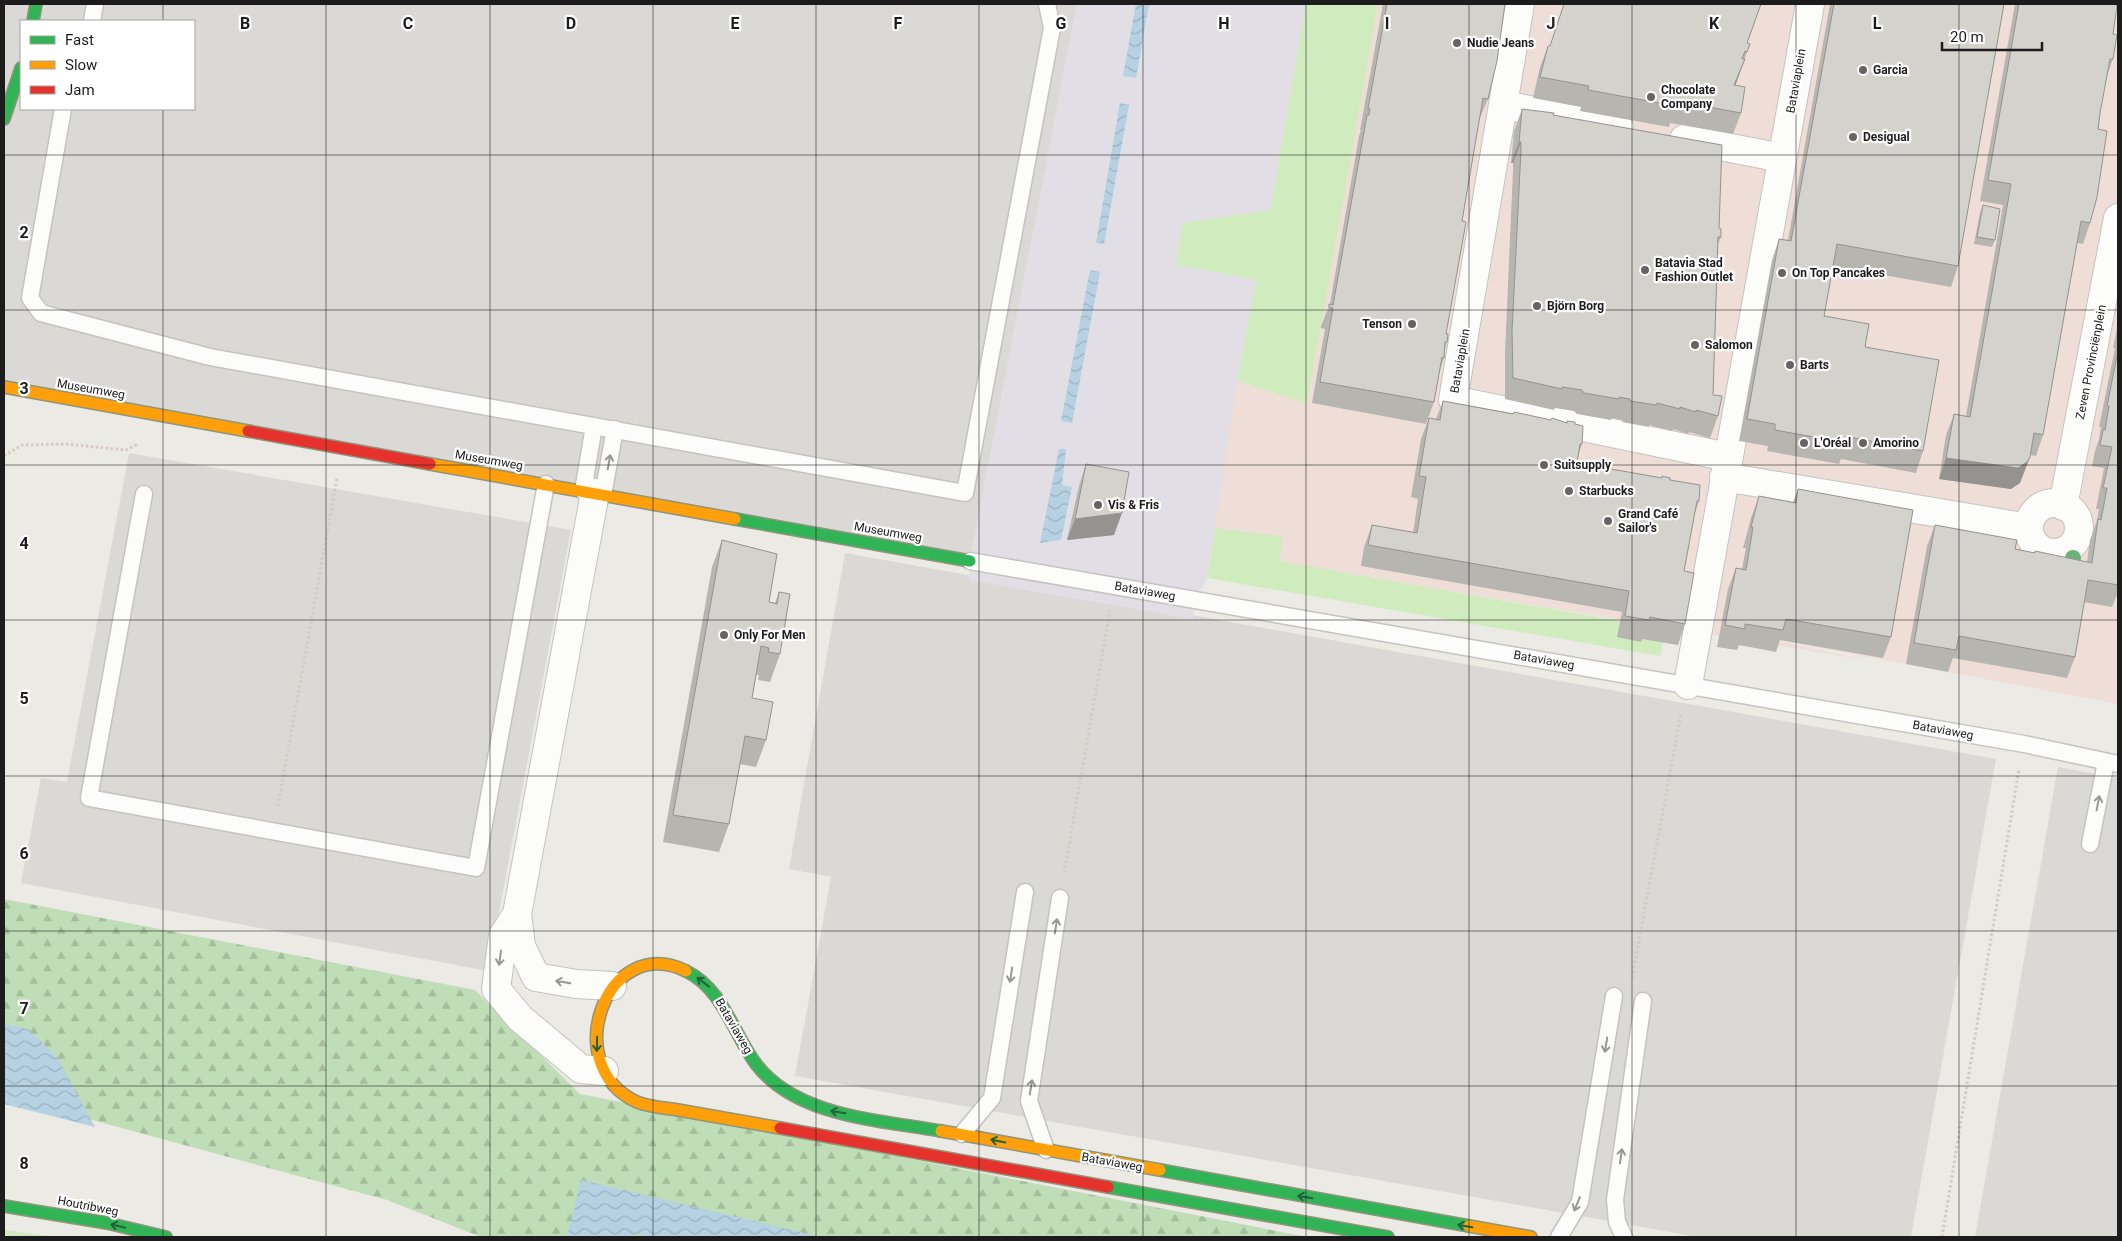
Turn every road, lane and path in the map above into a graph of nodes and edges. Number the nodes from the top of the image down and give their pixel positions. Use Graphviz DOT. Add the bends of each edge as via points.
graph roads {
  1 [pos="36,4"];
  2 [pos="95,4"];
  3 [pos="1047,4"];
  4 [pos="1520,4"];
  5 [pos="1810,4"];
  6 [pos="33,20"];
  7 [pos="92,20"];
  8 [pos="20,73"];
  9 [pos="4,76"];
  10 [pos="1503,105"];
  11 [pos="63,110"];
  12 [pos="4,119"];
  13 [pos="1782,158"];
  14 [pos="2118,218"];
  15 [pos="4,376"];
  16 [pos="4,380"];
  17 [pos="4,387"];
  18 [pos="594,426"];
  19 [pos="615,429"];
  20 [pos="143,442"];
  21 [pos="343,448"];
  22 [pos="4,456"];
  23 [pos="1726,467"];
  24 [pos="546,484"];
  25 [pos="594,493"];
  26 [pos="144,494"];
  27 [pos="2063,506"];
  28 [pos="2029,528"];
  29 [pos="970,561"];
  30 [pos="1115,586"];
  31 [pos="1688,685"];
  32 [pos="2024,744"];
  33 [pos="2112,763"];
  34 [pos="273,831"];
  35 [pos="2090,844"];
  36 [pos="1025,892"];
  37 [pos="1060,898"];
  38 [pos="518,914"];
  39 [pos="1632,980"];
  40 [pos="612,986"];
  41 [pos="1614,996"];
  42 [pos="1643,1001"];
  43 [pos="604,1071"];
  44 [pos="962,1134"];
  45 [pos="1046,1150"];
  46 [pos="4,1206"];
  47 [pos="166,1237"];
  48 [pos="1388,1237"];
  49 [pos="1531,1237"];
  50 [pos="1559,1237"];
  51 [pos="1624,1237"];
  52 [pos="1942,1237"];
  1 -- 6 [label="street"];
  2 -- 7 [label="lane"];
  3 -- 19 [label="lane" via="1052,28 965,493"];
  4 -- 10 [label="street, Bataviaplein"];
  5 -- 13 [label="street, Bataviaplein"];
  8 -- 9 [label="street"];
  8 -- 12 [label="street"];
  10 -- 13 [label="street"];
  10 -- 23 [label="street, Bataviaplein" via="1453,400"];
  11 -- 18 [label="lane" via="30,298 41,313 210,357"];
  13 -- 23 [label="street, Bataviaplein"];
  14 -- 27 [label="street, Zeven Provinciënplein"];
  15 -- 16 [label="street"];
  17 -- 21 [label="street, Museumweg"];
  18 -- 19 [label="lane"];
  18 -- 25 [label="lane"];
  25 -- 19 [label="lane, one-way"];
  20 -- 22 [label="path" via="126,450 66,444 22,445"];
  21 -- 24 [label="street, Museumweg"];
  21 -- 34 [label="path"];
  23 -- 28 [label="street"];
  23 -- 31 [label="street, Bataviaplein"];
  24 -- 25 [label="street, Museumweg"];
  24 -- 34 [label="lane" via="476,868"];
  25 -- 29 [label="street, Museumweg"];
  25 -- 38 [label="street"];
  26 -- 34 [label="lane" via="89,798"];
  27 -- 28 [label="street" via="2042,506 2031,518"];
  27 -- 28 [label="street" via="2074,514 2078,527 2075,540 2066,550 2056,553 2041,550 2031,538"];
  29 -- 30 [label="lane, Bataviaweg"];
  30 -- 31 [label="lane, Bataviaweg"];
  30 -- 37 [label="path"];
  31 -- 32 [label="lane, Bataviaweg"];
  31 -- 39 [label="path" via="1669,769"];
  32 -- 33 [label="lane, Bataviaweg"];
  32 -- 52 [label="path"];
  35 -- 33 [label="lane, one-way"];
  36 -- 44 [label="lane, one-way" via="992,1098"];
  45 -- 37 [label="lane, one-way" via="1029,1101"];
  40 -- 38 [label="street, one-way" via="536,977 521,946"];
  38 -- 43 [label="street, one-way" via="503,936 496,989 520,1018 581,1068"];
  40 -- 43 [label="street, Bataviaweg, one-way" via="600,1006 597,1033 597,1055"];
  44 -- 40 [label="street, Bataviaweg, one-way" via="820,1109 784,1092 757,1065 736,1034 722,1002 705,981 682,968 645,966 623,976"];
  41 -- 50 [label="lane, one-way" via="1580,1202"];
  51 -- 42 [label="lane, one-way" via="1617,1222 1615,1200"];
  43 -- 48 [label="street, Bataviaweg" via="611,1083 639,1103"];
  45 -- 44 [label="street, Bataviaweg, one-way"];
  49 -- 45 [label="street, Bataviaweg, one-way"];
  47 -- 46 [label="street, Houtribweg, one-way" via="108,1223"];
}
